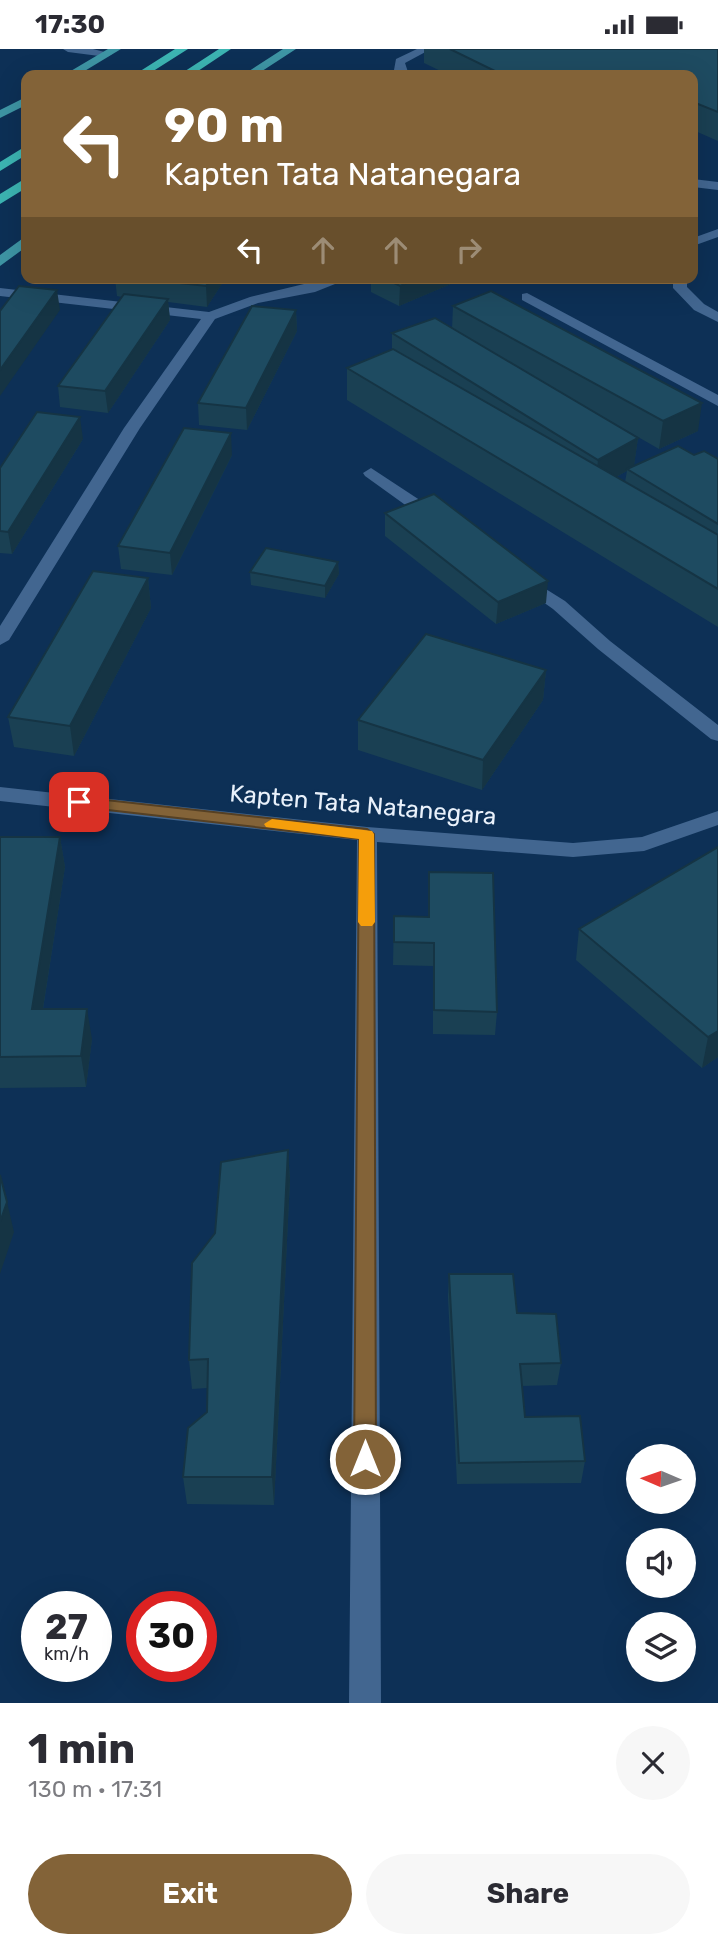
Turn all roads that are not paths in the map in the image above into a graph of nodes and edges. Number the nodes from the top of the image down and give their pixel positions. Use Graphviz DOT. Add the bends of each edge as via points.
graph roads {
  1 [pos="68,49"];
  2 [pos="183,49"];
  3 [pos="226,49"];
  4 [pos="291,49"];
  5 [pos="426,49"];
  6 [pos="111,52"];
  7 [pos="79,70"];
  8 [pos="149,70"];
  9 [pos="194,70"];
  10 [pos="257,70"];
  11 [pos="400,70"];
  12 [pos="21,103"];
  13 [pos="0,115"];
  14 [pos="21,153"];
  15 [pos="0,167"];
  16 [pos="698,184"];
  17 [pos="21,185"];
  18 [pos="718,186"];
  19 [pos="0,200"];
  20 [pos="718,233"];
  21 [pos="698,239"];
  22 [pos="21,244"];
  23 [pos="0,262"];
  24 [pos="325,284"];
  25 [pos="680,284"];
  26 [pos="0,292"];
  27 [pos="527,297"];
  28 [pos="210,316"];
  29 [pos="718,318"];
  30 [pos="718,401"];
  31 [pos="371,473"];
  32 [pos="449,527"];
  33 [pos="515,574"];
  34 [pos="0,640"];
  35 [pos="718,735"];
  36 [pos="0,793"];
  37 [pos="718,818"];
  38 [pos="367,834"];
  39 [pos="365,1703"];
  1 -- 6 [label="street"];
  2 -- 8 [label="highway"];
  3 -- 9 [label="highway"];
  4 -- 10 [label="main road"];
  5 -- 11 [label="street" via="400,61"];
  6 -- 7 [label="main road"];
  12 -- 13 [label="main road"];
  14 -- 15 [label="highway"];
  16 -- 18 [label="street"];
  17 -- 19 [label="highway"];
  20 -- 21 [label="street"];
  22 -- 23 [label="main road"];
  24 -- 28 [label="street"];
  25 -- 29 [label="street" via="699,307"];
  26 -- 28 [label="street"];
  27 -- 30 [label="street"];
  28 -- 34 [label="street" via="132,428"];
  31 -- 32 [label="street"];
  33 -- 35 [label="street"];
  36 -- 38 [label="street, Kapten Tata Natanegara"];
  37 -- 38 [label="street, Kapten Tata Natanegara" via="644,844 573,850"];
  38 -- 39 [label="street"];
}
